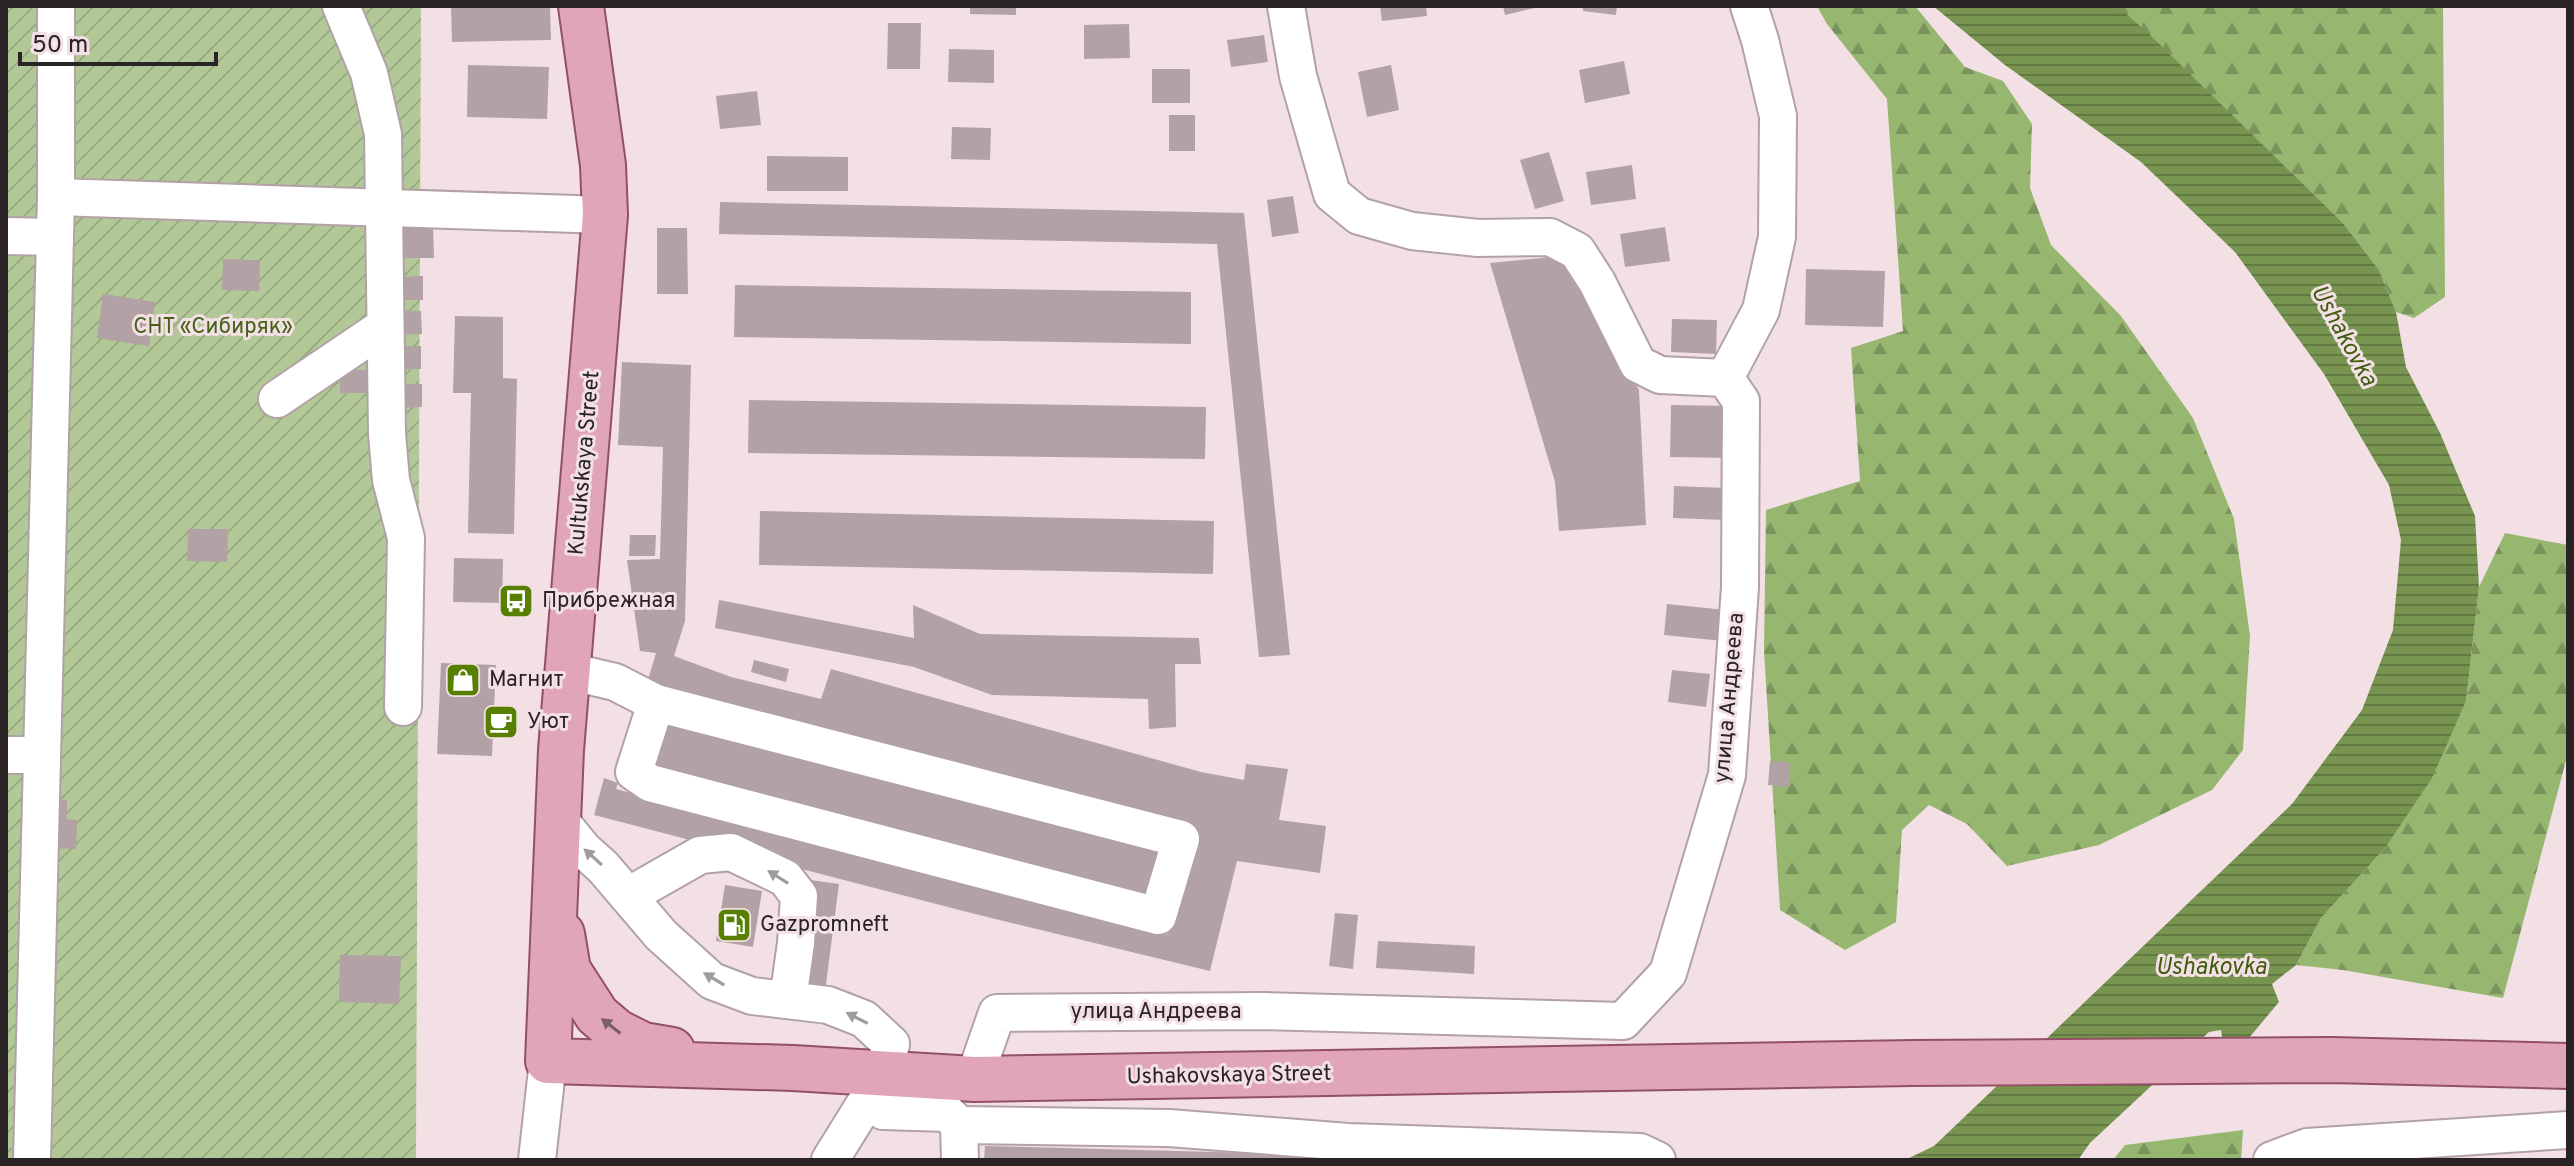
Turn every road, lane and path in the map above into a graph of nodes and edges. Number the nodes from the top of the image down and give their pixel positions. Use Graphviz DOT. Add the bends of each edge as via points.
graph roads {
  1 [pos="56,6"];
  2 [pos="341,6"];
  3 [pos="581,6"];
  4 [pos="1286,6"];
  5 [pos="1749,6"];
  6 [pos="56,197"];
  7 [pos="383,209"];
  8 [pos="605,215"];
  9 [pos="6,236"];
  10 [pos="55,237"];
  11 [pos="385,326"];
  12 [pos="1725,378"];
  13 [pos="277,399"];
  14 [pos="568,671"];
  15 [pos="656,703"];
  16 [pos="403,707"];
  17 [pos="24,755"];
  18 [pos="558,818"];
  19 [pos="628,896"];
  20 [pos="555,899"];
  21 [pos="788,1000"];
  22 [pos="20,1040"];
  23 [pos="548,1061"];
  24 [pos="2568,1066"];
  25 [pos="793,1068"];
  26 [pos="884,1073"];
  27 [pos="974,1079"];
  28 [pos="2568,1130"];
  29 [pos="960,1143"];
  30 [pos="32,1160"];
  31 [pos="537,1160"];
  32 [pos="830,1160"];
  33 [pos="1657,1160"];
  34 [pos="2272,1160"];
  1 -- 6 [label="street"];
  2 -- 7 [label="street" via="369,73 383,134"];
  3 -- 8 [label="main road, Kultukskaya Street"];
  4 -- 12 [label="street" via="1298,76 1332,194 1359,216 1412,231 1478,238 1550,237 1577,251 1638,364 1660,375"];
  5 -- 12 [label="street" via="1778,116 1777,237 1761,310"];
  6 -- 7 [label="street"];
  6 -- 10 [label="street"];
  7 -- 8 [label="street"];
  7 -- 11 [label="street"];
  8 -- 14 [label="main road, Kultukskaya Street"];
  9 -- 10 [label="street"];
  10 -- 17 [label="street"];
  11 -- 13 [label="street"];
  11 -- 16 [label="street" via="391,480 406,538"];
  12 -- 27 [label="street, улица Андреева" via="1741,401 1740,587 1727,775 1668,973 1623,1021 1264,1011 997,1013"];
  14 -- 15 [label="street" via="615,682"];
  14 -- 18 [label="main road, Kultukskaya Street"];
  15 -- 15 [label="street" via="1181,839 1158,916 650,783 634,772"];
  17 -- 22 [label="street"];
  19 -- 18 [label="street, one-way"];
  18 -- 20 [label="main road, Kultukskaya Street"];
  21 -- 19 [label="street, one-way" via="752,996 712,981"];
  21 -- 19 [label="street, one-way" via="799,896 785,878 731,852 700,855"];
  20 -- 23 [label="main road, Kultukskaya Street"];
  25 -- 20 [label="main road, one-way" via="643,1045 617,1032 597,1015 568,970"];
  26 -- 21 [label="street, one-way" via="891,1044 864,1019 828,1005"];
  22 -- 30 [label="street"];
  23 -- 25 [label="main road, Ushakovskaya Street"];
  23 -- 31 [label="street, Kultukskaya Street"];
  24 -- 27 [label="main road, Ushakovskaya Street" via="2332,1060 1912,1063"];
  25 -- 26 [label="main road, Ushakovskaya Street"];
  26 -- 27 [label="main road, Ushakovskaya Street"];
  26 -- 29 [label="street" via="883,1111 947,1113"];
  26 -- 32 [label="street"];
  28 -- 34 [label="street" via="2307,1147"];
  29 -- 33 [label="street" via="1169,1128 1348,1142 1640,1152"];
}
